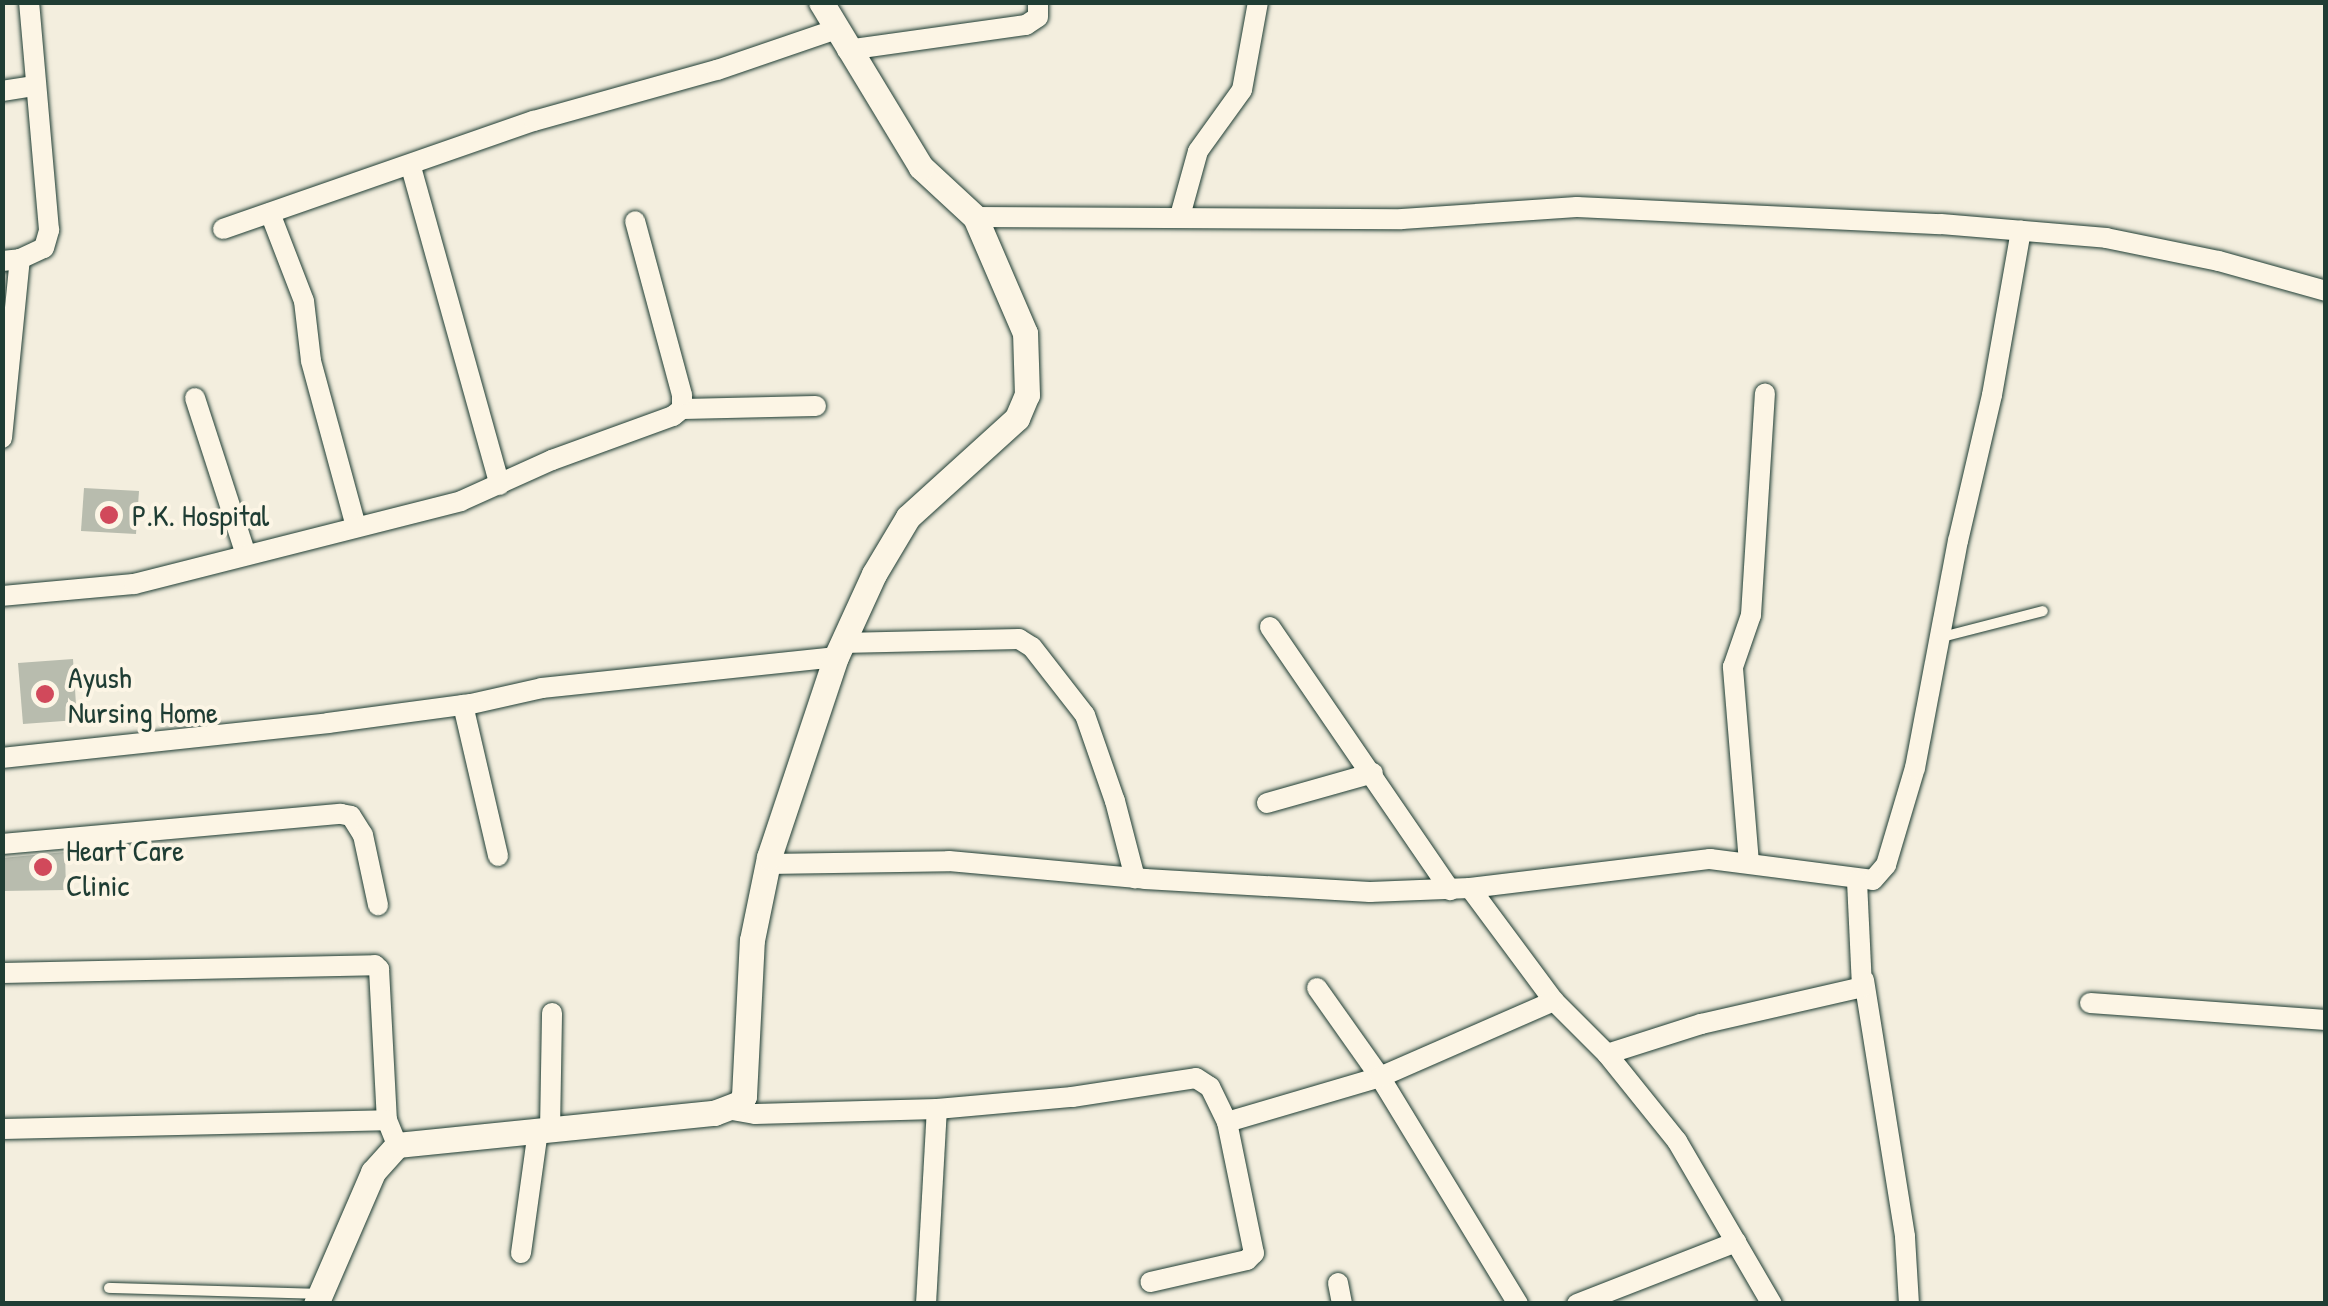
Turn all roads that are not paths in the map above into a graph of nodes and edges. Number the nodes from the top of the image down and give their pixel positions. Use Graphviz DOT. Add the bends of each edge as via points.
graph roads {
  1 [pos="29,2"];
  2 [pos="821,2"];
  3 [pos="1038,2"];
  4 [pos="1258,2"];
  5 [pos="840,40"];
  6 [pos="36,86"];
  7 [pos="2,91"];
  8 [pos="411,167"];
  9 [pos="270,212"];
  10 [pos="1180,216"];
  11 [pos="975,217"];
  12 [pos="636,221"];
  13 [pos="223,228"];
  14 [pos="2021,230"];
  15 [pos="11,260"];
  16 [pos="2326,291"];
  17 [pos="1765,394"];
  18 [pos="4,396"];
  19 [pos="195,398"];
  20 [pos="816,406"];
  21 [pos="682,410"];
  22 [pos="2,438"];
  23 [pos="500,485"];
  24 [pos="356,527"];
  25 [pos="246,554"];
  26 [pos="2,596"];
  27 [pos="2043,611"];
  28 [pos="1270,627"];
  29 [pos="1942,637"];
  30 [pos="839,650"];
  31 [pos="463,705"];
  32 [pos="2,758"];
  33 [pos="1373,773"];
  34 [pos="1268,803"];
  35 [pos="2,844"];
  36 [pos="498,856"];
  37 [pos="1749,863"];
  38 [pos="768,864"];
  39 [pos="1135,878"];
  40 [pos="1857,880"];
  41 [pos="1460,889"];
  42 [pos="378,905"];
  43 [pos="2,973"];
  44 [pos="1864,980"];
  45 [pos="1317,988"];
  46 [pos="1554,1000"];
  47 [pos="2090,1003"];
  48 [pos="552,1013"];
  49 [pos="2326,1020"];
  50 [pos="1608,1054"];
  51 [pos="1380,1077"];
  52 [pos="937,1109"];
  53 [pos="732,1110"];
  54 [pos="387,1120"];
  55 [pos="1226,1122"];
  56 [pos="2,1129"];
  57 [pos="544,1130"];
  58 [pos="398,1146"];
  59 [pos="1736,1242"];
  60 [pos="521,1253"];
  61 [pos="1150,1282"];
  62 [pos="109,1288"];
  63 [pos="318,1299"];
  64 [pos="926,1304"];
  65 [pos="1518,1304"];
  66 [pos="1577,1304"];
  67 [pos="1772,1304"];
  68 [pos="1909,1304"];
  1 -- 6 [label="street"];
  2 -- 5 [label="street"];
  3 -- 5 [label="street" via="1038,17 1026,25"];
  4 -- 10 [label="street" via="1242,90 1198,150"];
  5 -- 8 [label="street" via="534,121"];
  5 -- 11 [label="street" via="920,167"];
  6 -- 7 [label="street"];
  6 -- 15 [label="street" via="49,230 44,248"];
  8 -- 9 [label="street"];
  8 -- 23 [label="street"];
  9 -- 13 [label="street"];
  9 -- 24 [label="street" via="304,301 311,360"];
  10 -- 11 [label="street"];
  10 -- 14 [label="street" via="1402,219 1577,207"];
  11 -- 30 [label="street" via="1025,333 1026,395 1017,418 908,517"];
  12 -- 21 [label="street"];
  14 -- 16 [label="street" via="2106,238"];
  14 -- 29 [label="street"];
  15 -- 18 [label="street"];
  17 -- 37 [label="street" via="1751,614 1733,667"];
  18 -- 22 [label="street"];
  19 -- 25 [label="street"];
  20 -- 21 [label="street"];
  21 -- 23 [label="street"];
  23 -- 24 [label="street" via="461,502"];
  24 -- 25 [label="street"];
  25 -- 26 [label="street" via="134,584"];
  27 -- 29 [label="lane"];
  28 -- 33 [label="street"];
  29 -- 40 [label="street" via="1886,865 1872,880"];
  30 -- 31 [label="street" via="542,688"];
  30 -- 38 [label="street"];
  30 -- 39 [label="street" via="1018,639 1032,647 1085,715"];
  31 -- 32 [label="street"];
  31 -- 36 [label="street"];
  33 -- 34 [label="street"];
  33 -- 41 [label="street"];
  35 -- 42 [label="street" via="341,814 351,816 363,835"];
  37 -- 40 [label="street"];
  37 -- 41 [label="street" via="1689,860"];
  38 -- 39 [label="street" via="949,861"];
  38 -- 53 [label="street" via="752,940 744,1096"];
  39 -- 41 [label="street" via="1370,892"];
  40 -- 44 [label="street"];
  41 -- 46 [label="street"];
  43 -- 54 [label="street" via="375,965"];
  44 -- 50 [label="street" via="1854,992 1732,1016"];
  44 -- 68 [label="street" via="1905,1237"];
  45 -- 51 [label="street"];
  46 -- 50 [label="street"];
  46 -- 51 [label="street"];
  47 -- 49 [label="street"];
  48 -- 57 [label="street"];
  50 -- 59 [label="street" via="1677,1142"];
  51 -- 55 [label="street"];
  51 -- 65 [label="street"];
  52 -- 53 [label="street"];
  52 -- 55 [label="street" via="1196,1078 1210,1087"];
  52 -- 64 [label="street"];
  53 -- 57 [label="street"];
  54 -- 56 [label="street"];
  54 -- 58 [label="street"];
  55 -- 61 [label="street" via="1254,1253"];
  57 -- 58 [label="street"];
  57 -- 60 [label="street"];
  58 -- 63 [label="street" via="373,1172"];
  59 -- 66 [label="street"];
  59 -- 67 [label="street"];
  62 -- 63 [label="lane"];
}
